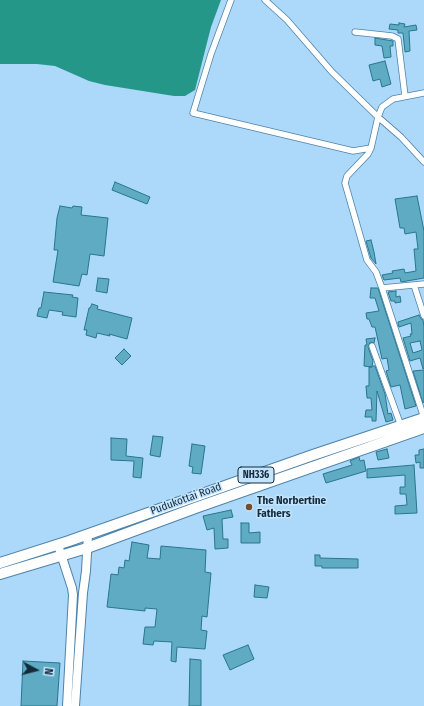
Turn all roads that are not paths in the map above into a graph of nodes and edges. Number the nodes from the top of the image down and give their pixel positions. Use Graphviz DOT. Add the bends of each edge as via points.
graph roads {
  1 [pos="231,0"];
  2 [pos="265,0"];
  3 [pos="355,32"];
  4 [pos="424,93"];
  5 [pos="405,96"];
  6 [pos="378,117"];
  7 [pos="371,148"];
  8 [pos="424,162"];
  9 [pos="424,284"];
  10 [pos="414,285"];
  11 [pos="382,288"];
  12 [pos="424,316"];
  13 [pos="372,346"];
  14 [pos="424,418"];
  15 [pos="401,426"];
  16 [pos="424,428"];
  17 [pos="313,455"];
  18 [pos="317,465"];
  19 [pos="88,535"];
  20 [pos="58,545"];
  21 [pos="88,548"];
  22 [pos="62,556"];
  23 [pos="0,563"];
  24 [pos="0,574"];
  25 [pos="67,706"];
  26 [pos="75,706"];
  1 -- 7 [label="street" via="193,113 352,151"];
  2 -- 6 [label="street"];
  3 -- 5 [label="street" via="398,39"];
  4 -- 5 [label="street"];
  5 -- 6 [label="street" via="384,105"];
  6 -- 7 [label="street"];
  6 -- 8 [label="street"];
  7 -- 11 [label="street" via="346,176 345,183 366,260 376,272"];
  9 -- 10 [label="street"];
  10 -- 11 [label="street"];
  10 -- 12 [label="street"];
  11 -- 14 [label="street"];
  13 -- 15 [label="street"];
  14 -- 15 [label="highway, Pudukottai Road / NH336"];
  15 -- 17 [label="highway, Pudukottai Road / NH336"];
  16 -- 18 [label="highway, Pudukottai Road / NH336"];
  17 -- 18 [label="highway"];
  17 -- 19 [label="highway, Pudukottai Road / NH336"];
  18 -- 21 [label="highway, Pudukottai Road / NH336"];
  19 -- 20 [label="highway, Pudukottai Road / NH336"];
  19 -- 21 [label="street"];
  20 -- 22 [label="street"];
  20 -- 23 [label="highway, Pudukottai Road / NH336"];
  21 -- 22 [label="highway, Pudukottai Road / NH336"];
  21 -- 26 [label="street"];
  22 -- 24 [label="highway, Pudukottai Road / NH336"];
  22 -- 25 [label="street" via="73,595"];
}
